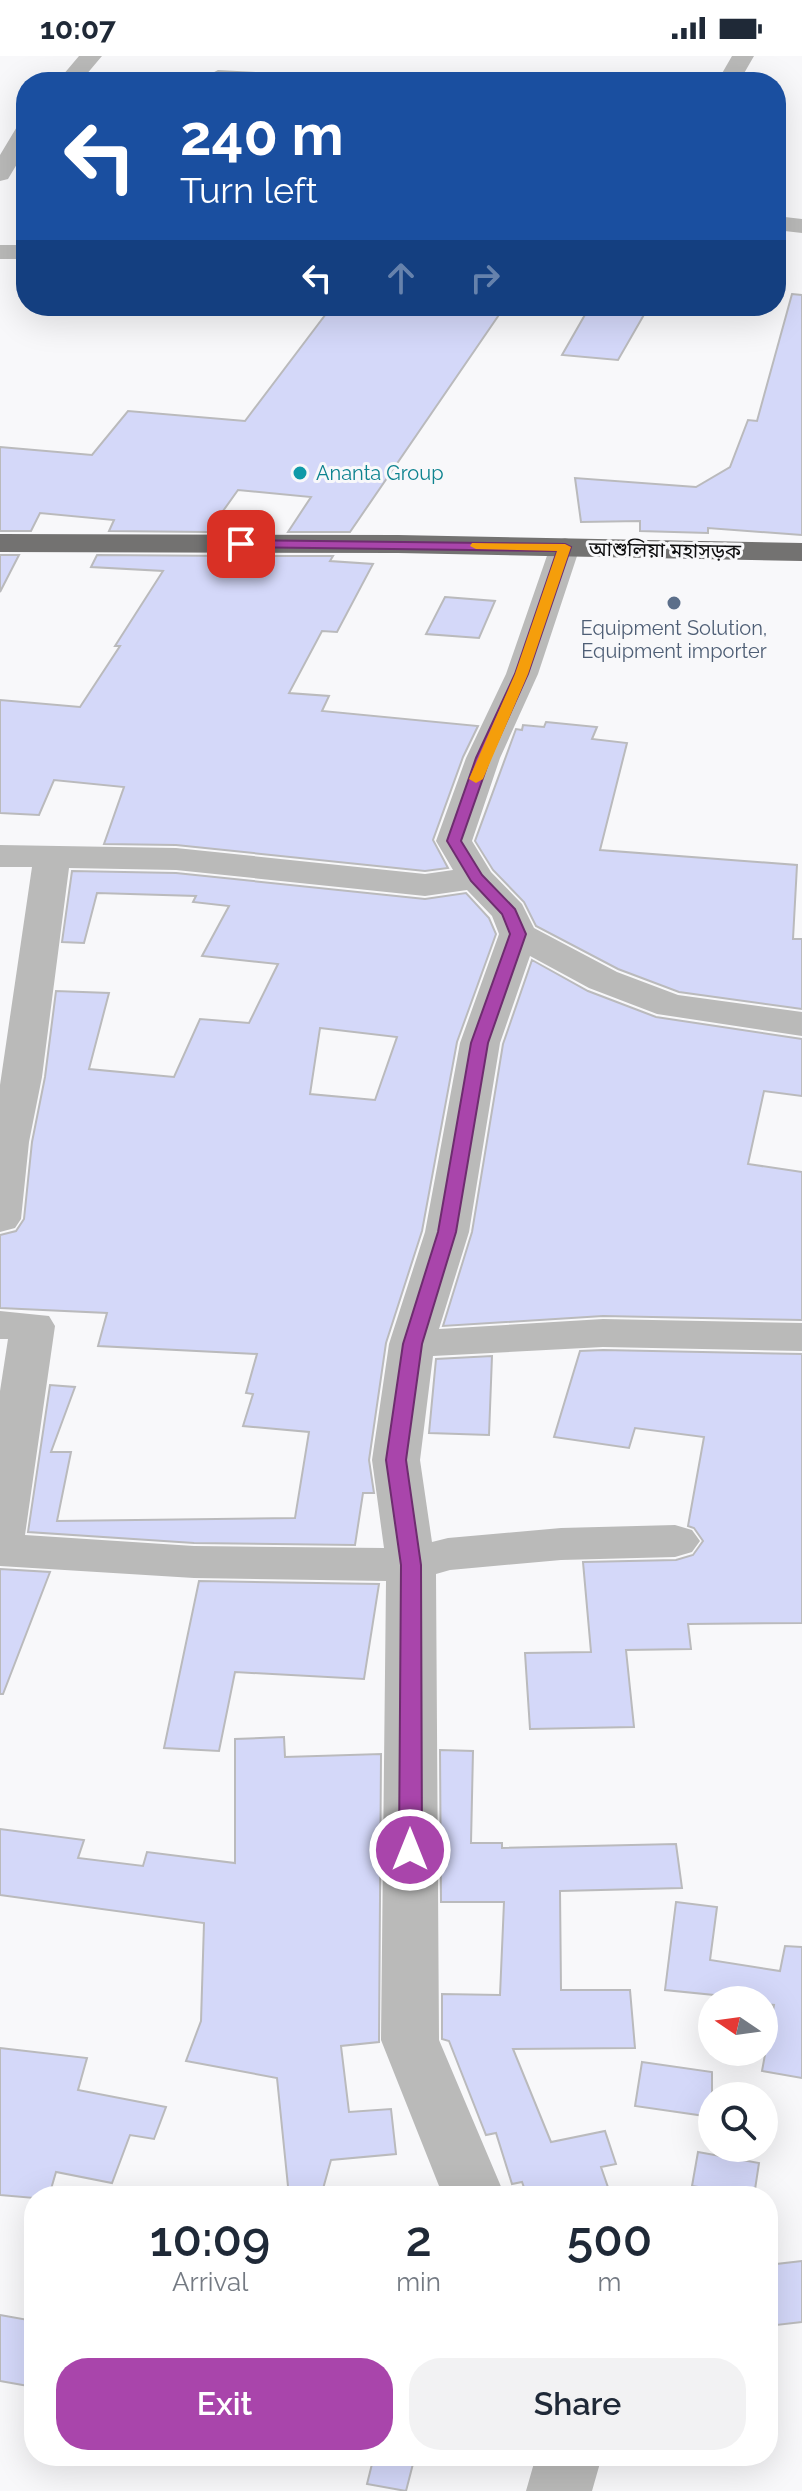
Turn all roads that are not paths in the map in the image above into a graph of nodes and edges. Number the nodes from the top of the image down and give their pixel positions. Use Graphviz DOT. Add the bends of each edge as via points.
graph roads {
  1 [pos="91,56"];
  2 [pos="77,72"];
  3 [pos="16,147"];
  4 [pos="0,174"];
  5 [pos="0,543"];
  6 [pos="565,547"];
  7 [pos="802,552"];
  8 [pos="0,856"];
  9 [pos="52,857"];
  10 [pos="476,878"];
  11 [pos="518,934"];
  12 [pos="802,1024"];
  13 [pos="0,1219"];
  14 [pos="0,1325"];
  15 [pos="802,1337"];
  16 [pos="412,1344"];
  17 [pos="675,1541"];
  18 [pos="0,1542"];
  19 [pos="0,1550"];
  20 [pos="411,1565"];
  21 [pos="470,2186"];
  22 [pos="566,2466"];
  23 [pos="559,2491"];
  1 -- 2 [label="street"];
  3 -- 4 [label="street"];
  5 -- 6 [label="highway, আশুলিয়া মহাসড়ক"];
  6 -- 7 [label="highway, আশুলিয়া মহাসড়ক"];
  6 -- 10 [label="street" via="522,674 483,758 454,841"];
  8 -- 9 [label="street"];
  9 -- 10 [label="street" via="176,859 425,885"];
  9 -- 13 [label="street"];
  10 -- 11 [label="street" via="509,912"];
  11 -- 12 [label="street" via="603,980 671,1006"];
  11 -- 16 [label="street" via="480,1043 447,1232"];
  14 -- 18 [label="street" via="33,1326"];
  15 -- 16 [label="street" via="603,1333"];
  16 -- 20 [label="street" via="396,1460"];
  17 -- 20 [label="street" via="448,1554"];
  19 -- 20 [label="street" via="194,1562"];
  20 -- 21 [label="street" via="410,2040"];
  22 -- 23 [label="street"];
}
